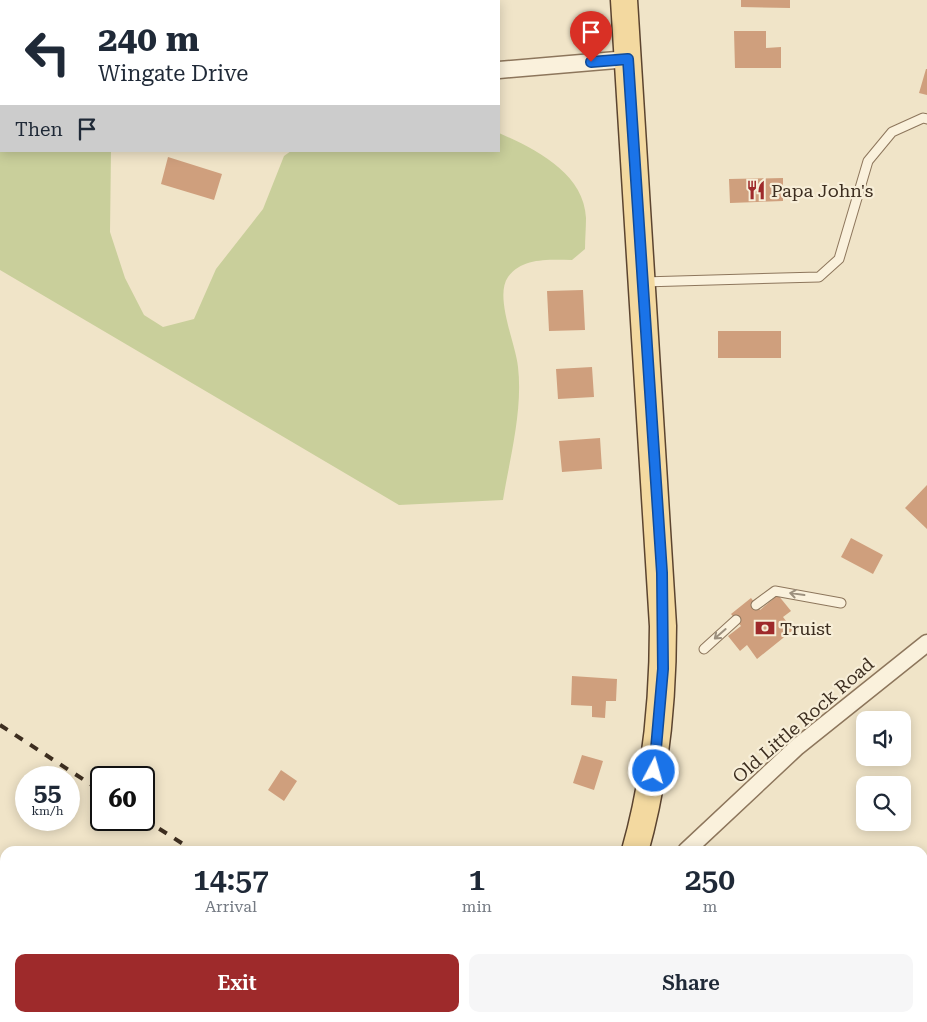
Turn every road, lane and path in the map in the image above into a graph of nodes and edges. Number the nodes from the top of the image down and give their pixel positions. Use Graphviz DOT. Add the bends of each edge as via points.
graph roads {
  1 [pos="624,0"];
  2 [pos="628,59"];
  3 [pos="500,70"];
  4 [pos="927,119"];
  5 [pos="643,282"];
  6 [pos="841,603"];
  7 [pos="756,605"];
  8 [pos="736,620"];
  9 [pos="927,643"];
  10 [pos="704,649"];
  11 [pos="636,846"];
  12 [pos="691,846"];
  1 -- 2 [label="main road"];
  2 -- 3 [label="street"];
  2 -- 5 [label="main road"];
  4 -- 5 [label="lane" via="892,132 868,161 840,258 819,277"];
  5 -- 11 [label="main road" via="662,573 663,669 654,771"];
  6 -- 7 [label="lane, one-way" via="775,591"];
  8 -- 10 [label="lane, one-way"];
  9 -- 12 [label="street, Old Little Rock Road" via="797,747"];
}
